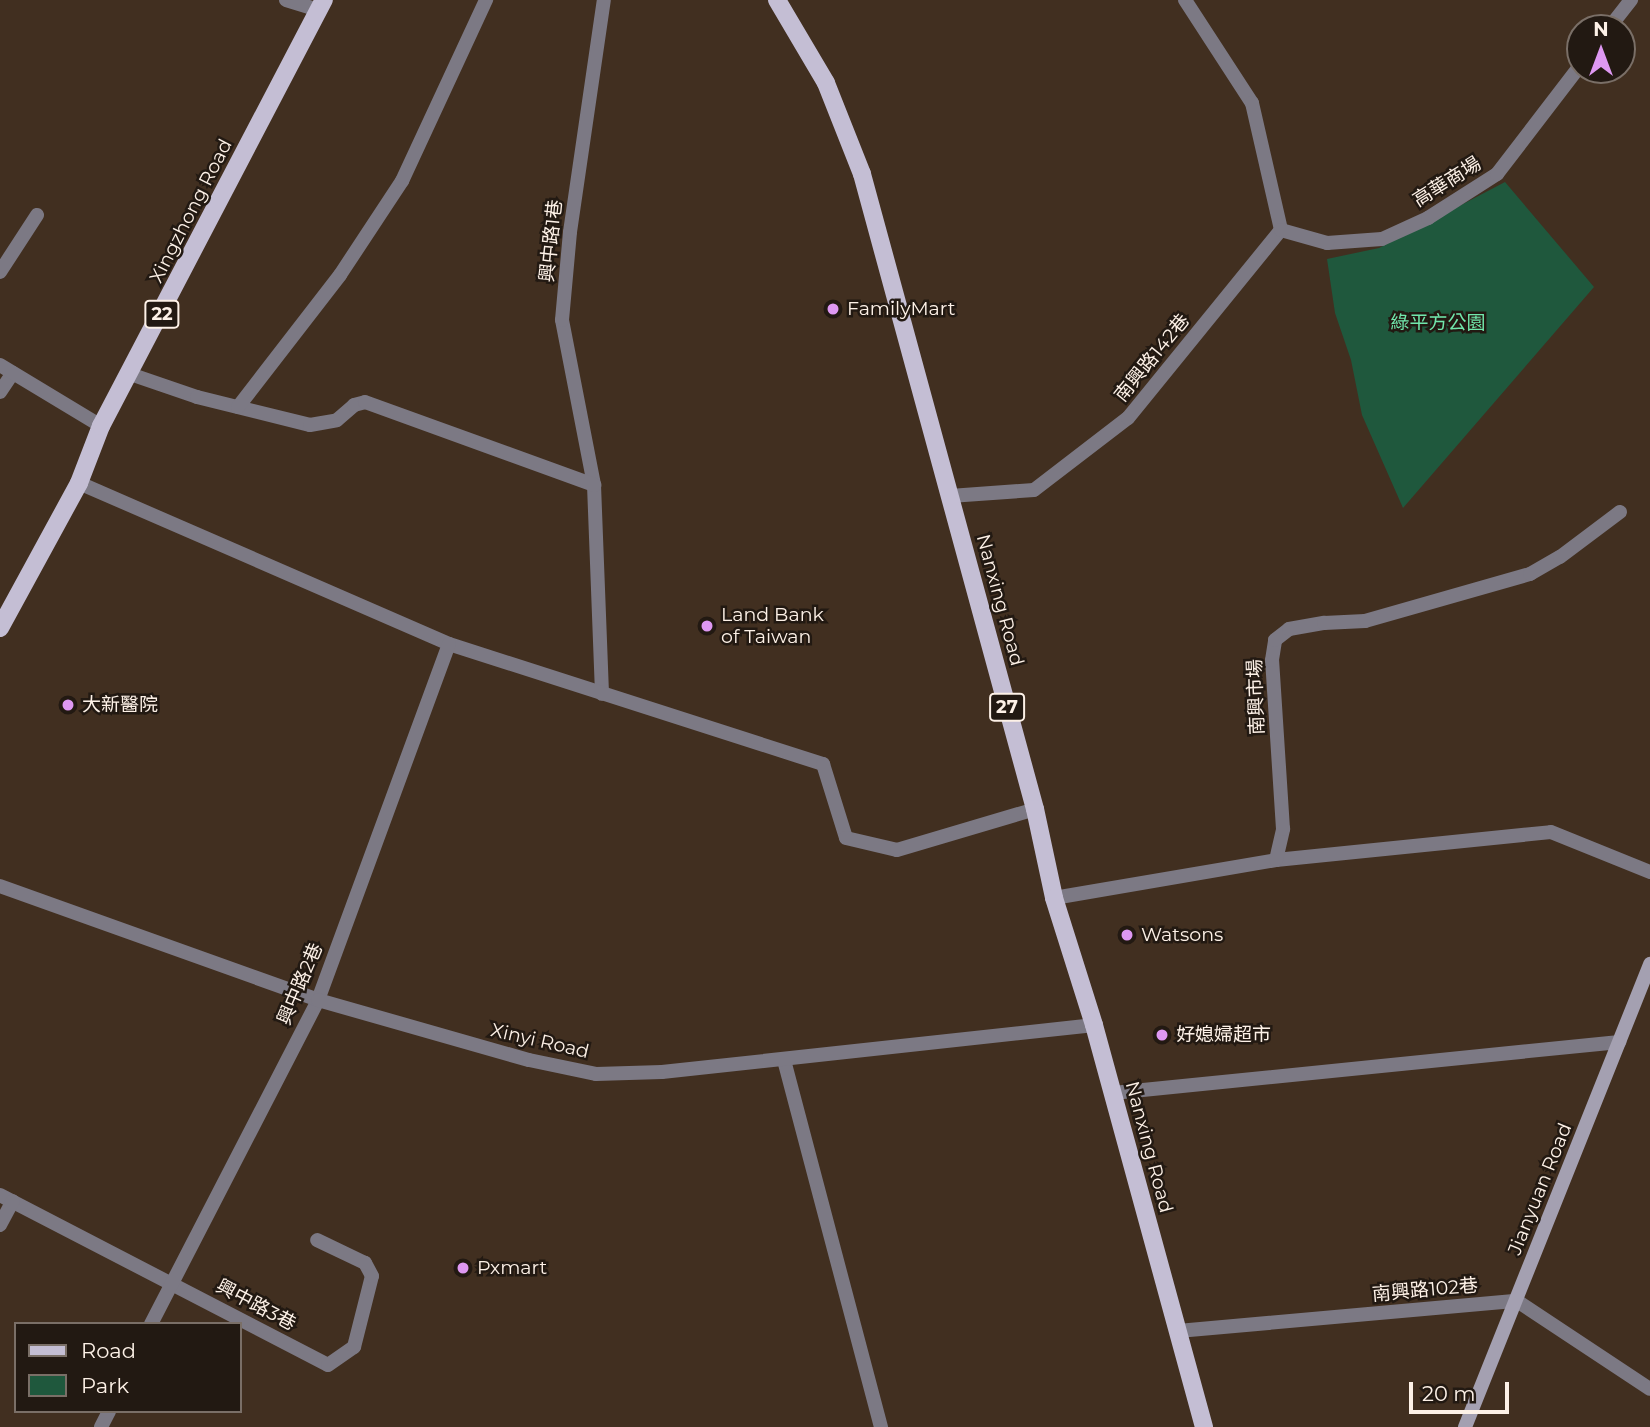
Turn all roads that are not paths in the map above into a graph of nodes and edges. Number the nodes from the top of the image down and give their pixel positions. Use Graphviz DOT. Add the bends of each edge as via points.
graph roads {
  1 [pos="286,0"];
  2 [pos="486,0"];
  3 [pos="604,0"];
  4 [pos="777,0"];
  5 [pos="1185,0"];
  6 [pos="1631,0"];
  7 [pos="321,5"];
  8 [pos="1620,14"];
  9 [pos="1566,84"];
  10 [pos="37,215"];
  11 [pos="1281,230"];
  12 [pos="0,272"];
  13 [pos="0,365"];
  14 [pos="13,373"];
  15 [pos="131,374"];
  16 [pos="0,392"];
  17 [pos="238,407"];
  18 [pos="101,426"];
  19 [pos="79,483"];
  20 [pos="594,485"];
  21 [pos="950,496"];
  22 [pos="1620,512"];
  23 [pos="0,628"];
  24 [pos="449,644"];
  25 [pos="602,694"];
  26 [pos="1035,809"];
  27 [pos="1276,860"];
  28 [pos="1650,872"];
  29 [pos="0,887"];
  30 [pos="1054,898"];
  31 [pos="1650,964"];
  32 [pos="1644,993"];
  33 [pos="318,1000"];
  34 [pos="1094,1026"];
  35 [pos="1619,1042"];
  36 [pos="784,1060"];
  37 [pos="1113,1093"];
  38 [pos="6,1198"];
  39 [pos="0,1225"];
  40 [pos="317,1240"];
  41 [pos="171,1283"];
  42 [pos="1517,1301"];
  43 [pos="152,1322"];
  44 [pos="1178,1331"];
  45 [pos="1650,1389"];
  46 [pos="881,1427"];
  47 [pos="1204,1427"];
  48 [pos="1465,1427"];
  1 -- 7 [label="street"];
  2 -- 17 [label="street" via="402,181 340,275"];
  3 -- 20 [label="street, 興中路1巷" via="570,232 562,320"];
  4 -- 21 [label="main road, Nanxing Road / 27" via="826,83 862,174"];
  5 -- 11 [label="street" via="1252,103"];
  6 -- 8 [label="street"];
  7 -- 15 [label="main road, Xingzhong Road / 22"];
  9 -- 11 [label="street, 高華商場" via="1497,174 1428,218 1382,239 1327,243"];
  10 -- 12 [label="street"];
  11 -- 21 [label="street, 南興路142巷" via="1128,418 1034,490"];
  13 -- 14 [label="street"];
  14 -- 16 [label="street"];
  14 -- 18 [label="street"];
  15 -- 17 [label="street"];
  15 -- 18 [label="main road, Xingzhong Road / 22"];
  17 -- 20 [label="street" via="310,425 337,420 365,402"];
  18 -- 19 [label="main road, Xingzhong Road / 22"];
  19 -- 23 [label="main road, Xingzhong Road / 22"];
  19 -- 24 [label="street"];
  20 -- 25 [label="street, 興中路1巷"];
  21 -- 26 [label="main road, Nanxing Road / 27"];
  22 -- 27 [label="street, 南興市場" via="1530,574 1365,621 1289,629 1275,640 1272,660 1283,829"];
  24 -- 25 [label="street"];
  24 -- 33 [label="street, 興中路2巷"];
  25 -- 26 [label="street" via="823,764 846,838 897,850"];
  26 -- 30 [label="main road, Nanxing Road / 27"];
  27 -- 28 [label="street" via="1551,832"];
  27 -- 30 [label="street"];
  29 -- 33 [label="street, Xinyi Road"];
  30 -- 34 [label="main road, Nanxing Road / 27"];
  31 -- 32 [label="street, Jianyuan Road"];
  32 -- 35 [label="street, Jianyuan Road"];
  33 -- 36 [label="street, Xinyi Road" via="529,1060 596,1074"];
  33 -- 41 [label="street, 興中路2巷"];
  34 -- 36 [label="street, Xinyi Road"];
  34 -- 37 [label="main road, Nanxing Road / 27"];
  35 -- 37 [label="street"];
  35 -- 42 [label="street, Jianyuan Road"];
  36 -- 46 [label="street"];
  37 -- 44 [label="main road, Nanxing Road / 27"];
  38 -- 39 [label="street, 興中路3巷"];
  38 -- 41 [label="street, 興中路3巷"];
  40 -- 41 [label="street, 興中路3巷" via="365,1263 372,1276 354,1347 328,1365"];
  41 -- 43 [label="street, 興中路2巷"];
  42 -- 44 [label="street, 南興路102巷"];
  42 -- 45 [label="street"];
  42 -- 48 [label="street, Jianyuan Road"];
  44 -- 47 [label="main road, Nanxing Road / 27"];
}
